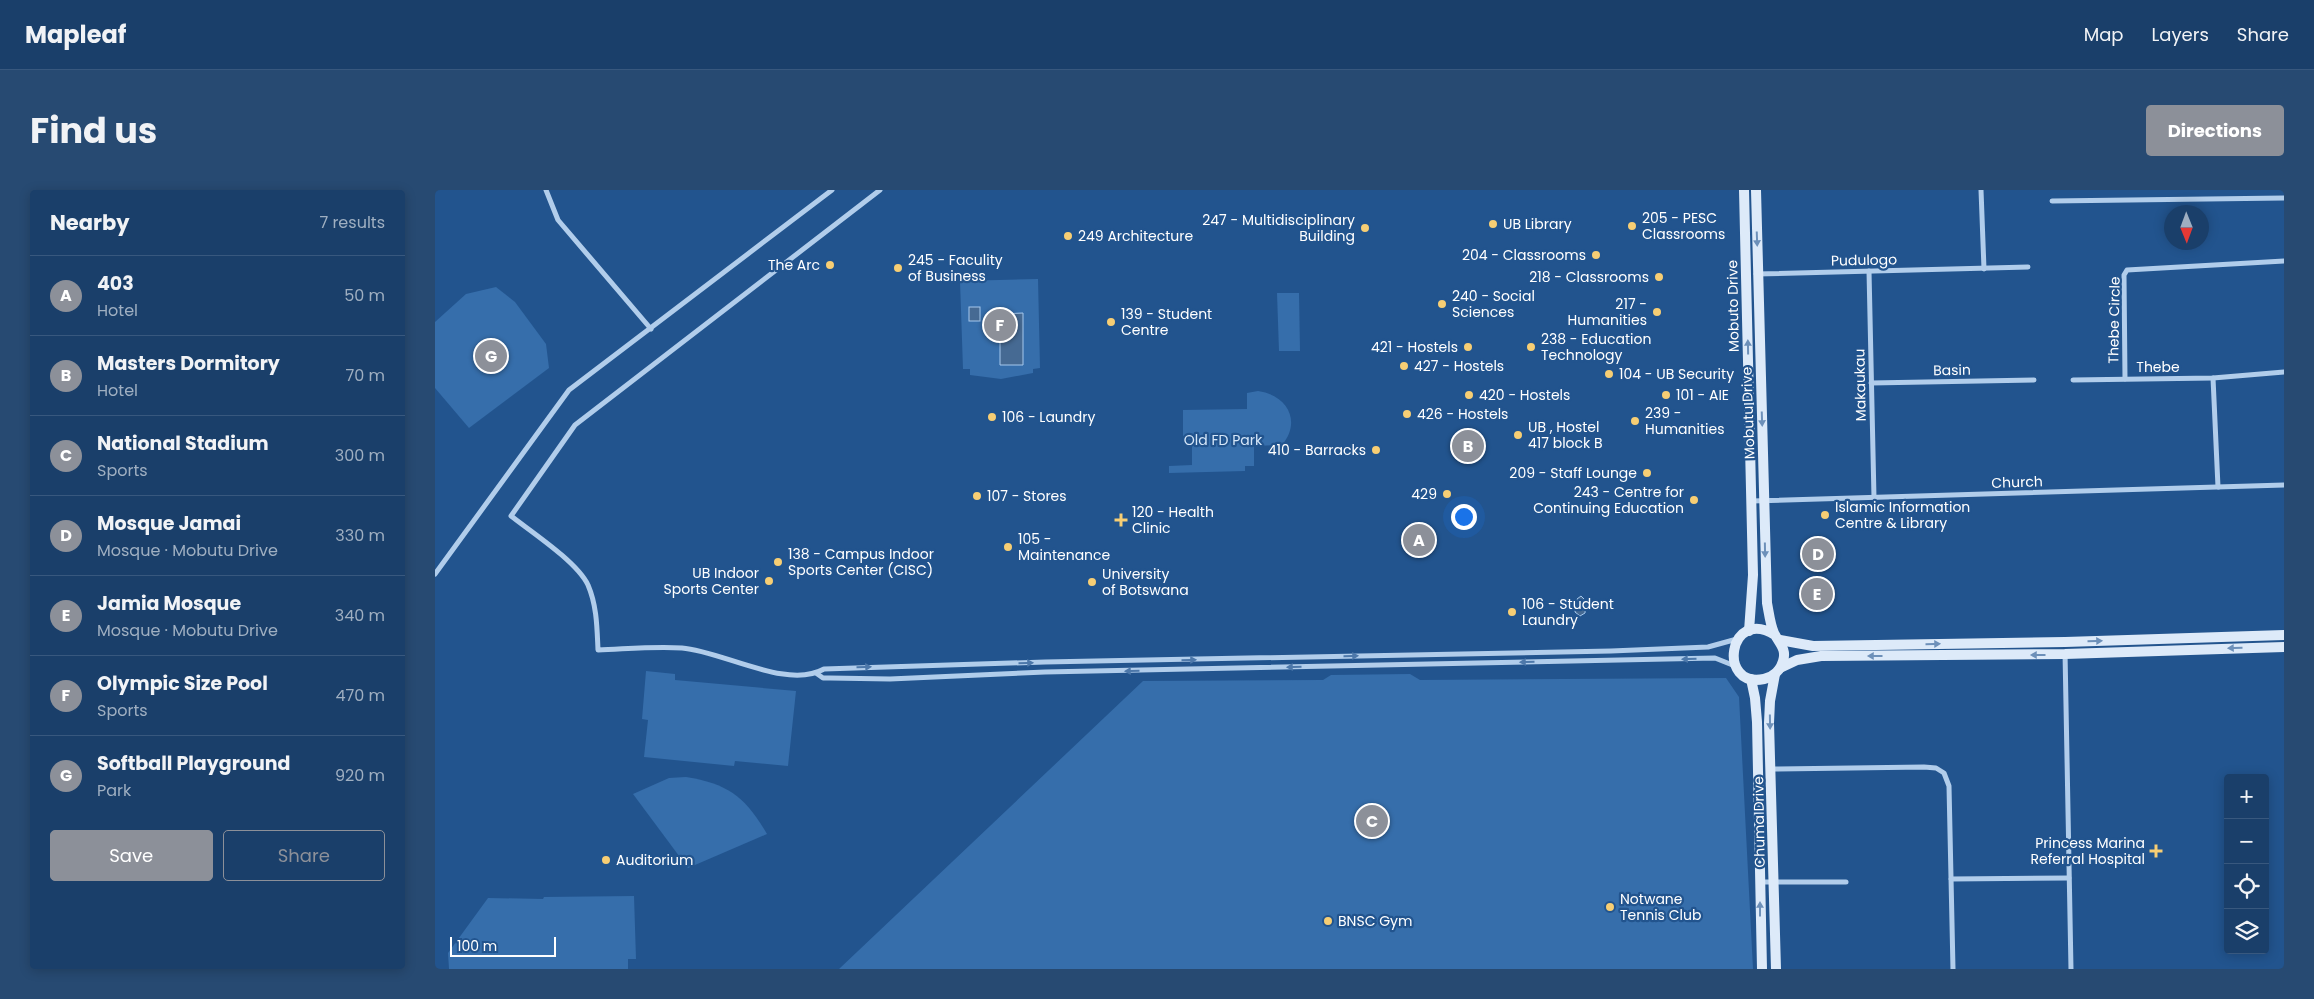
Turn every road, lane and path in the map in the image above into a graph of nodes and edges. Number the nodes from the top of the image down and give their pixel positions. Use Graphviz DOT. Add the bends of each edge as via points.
graph roads {
  1 [pos="545,190"];
  2 [pos="832,190"];
  3 [pos="880,190"];
  4 [pos="1744,190"];
  5 [pos="1756,190"];
  6 [pos="1981,190"];
  7 [pos="2284,198"];
  8 [pos="2053,201"];
  9 [pos="2284,261"];
  10 [pos="2028,267"];
  11 [pos="1984,269"];
  12 [pos="1869,271"];
  13 [pos="1758,274"];
  14 [pos="1746,275"];
  15 [pos="651,329"];
  16 [pos="2284,372"];
  17 [pos="2125,378"];
  18 [pos="2213,378"];
  19 [pos="2034,380"];
  20 [pos="2073,380"];
  21 [pos="1871,383"];
  22 [pos="2284,485"];
  23 [pos="2218,487"];
  24 [pos="1874,498"];
  25 [pos="1751,501"];
  26 [pos="1764,501"];
  27 [pos="435,574"];
  28 [pos="1749,631"];
  29 [pos="2284,635"];
  30 [pos="1777,637"];
  31 [pos="1738,639"];
  32 [pos="2065,642"];
  33 [pos="2284,647"];
  34 [pos="2065,654"];
  35 [pos="1045,662"];
  36 [pos="912,666"];
  37 [pos="1736,667"];
  38 [pos="1777,671"];
  39 [pos="1045,672"];
  40 [pos="816,673"];
  41 [pos="912,678"];
  42 [pos="1751,679"];
  43 [pos="1771,769"];
  44 [pos="2069,878"];
  45 [pos="1951,879"];
  46 [pos="1760,882"];
  47 [pos="1774,882"];
  48 [pos="1846,882"];
  49 [pos="1762,969"];
  50 [pos="1776,969"];
  51 [pos="1953,969"];
  52 [pos="2071,969"];
  1 -- 15 [label="street" via="558,220"];
  2 -- 15 [label="street"];
  3 -- 40 [label="street" via="575,424 511,516 576,568 587,584 597,618 598,650 681,648 773,672"];
  4 -- 14 [label="main road, Mobuto Drive"];
  5 -- 13 [label="main road, Mobutu Drive, one-way"];
  6 -- 11 [label="street"];
  7 -- 8 [label="street"];
  9 -- 17 [label="street, Thebe Circle" via="2127,270 2124,275"];
  10 -- 11 [label="street, Pudulogo"];
  11 -- 12 [label="street, Pudulogo"];
  12 -- 13 [label="street, Pudulogo"];
  12 -- 21 [label="street, Makaukau"];
  13 -- 14 [label="street, Pudulogo"];
  13 -- 26 [label="main road, Mobutu Drive, one-way"];
  25 -- 14 [label="main road, Mobuto Drive, one-way"];
  15 -- 27 [label="street" via="569,390"];
  16 -- 18 [label="street, Thebe"];
  17 -- 18 [label="street, Thebe"];
  17 -- 20 [label="street, Thebe"];
  18 -- 23 [label="street"];
  19 -- 21 [label="street, Basin"];
  21 -- 24 [label="street, Makaukau"];
  22 -- 23 [label="street, Church"];
  23 -- 24 [label="street, Church"];
  24 -- 26 [label="street, Church"];
  25 -- 26 [label="street, Church"];
  25 -- 28 [label="main road, Mobuto Drive" via="1753,584"];
  26 -- 30 [label="main road, Mobutu Drive, one-way" via="1767,603"];
  28 -- 30 [label="main road" via="1762,629"];
  28 -- 31 [label="main road"];
  32 -- 29 [label="main road, one-way"];
  30 -- 32 [label="main road, one-way" via="1813,646"];
  30 -- 38 [label="main road" via="1784,654"];
  35 -- 31 [label="street, one-way" via="1611,651 1708,647"];
  31 -- 37 [label="main road" via="1733,652"];
  32 -- 34 [label="street"];
  33 -- 34 [label="main road, one-way"];
  34 -- 38 [label="main road, one-way" via="1821,656 1797,660"];
  34 -- 44 [label="street"];
  36 -- 35 [label="street, one-way"];
  35 -- 39 [label="street"];
  40 -- 36 [label="street, one-way" via="824,669"];
  36 -- 41 [label="street"];
  37 -- 39 [label="street, one-way" via="1715,658"];
  37 -- 42 [label="main road"];
  38 -- 42 [label="main road" via="1767,678"];
  38 -- 43 [label="main road, Chuma Drive, one-way" via="1769,701"];
  39 -- 41 [label="street"];
  40 -- 41 [label="street" via="823,678"];
  42 -- 46 [label="main road, Chuma Drive" via="1757,722"];
  43 -- 45 [label="street" via="1936,768 1944,773 1949,786"];
  43 -- 47 [label="main road, Chuma Drive"];
  44 -- 45 [label="street"];
  44 -- 52 [label="street"];
  45 -- 51 [label="street"];
  46 -- 47 [label="street"];
  49 -- 46 [label="main road, Chuma Drive, one-way"];
  47 -- 48 [label="street"];
  47 -- 50 [label="main road, Chuma Drive"];
}
